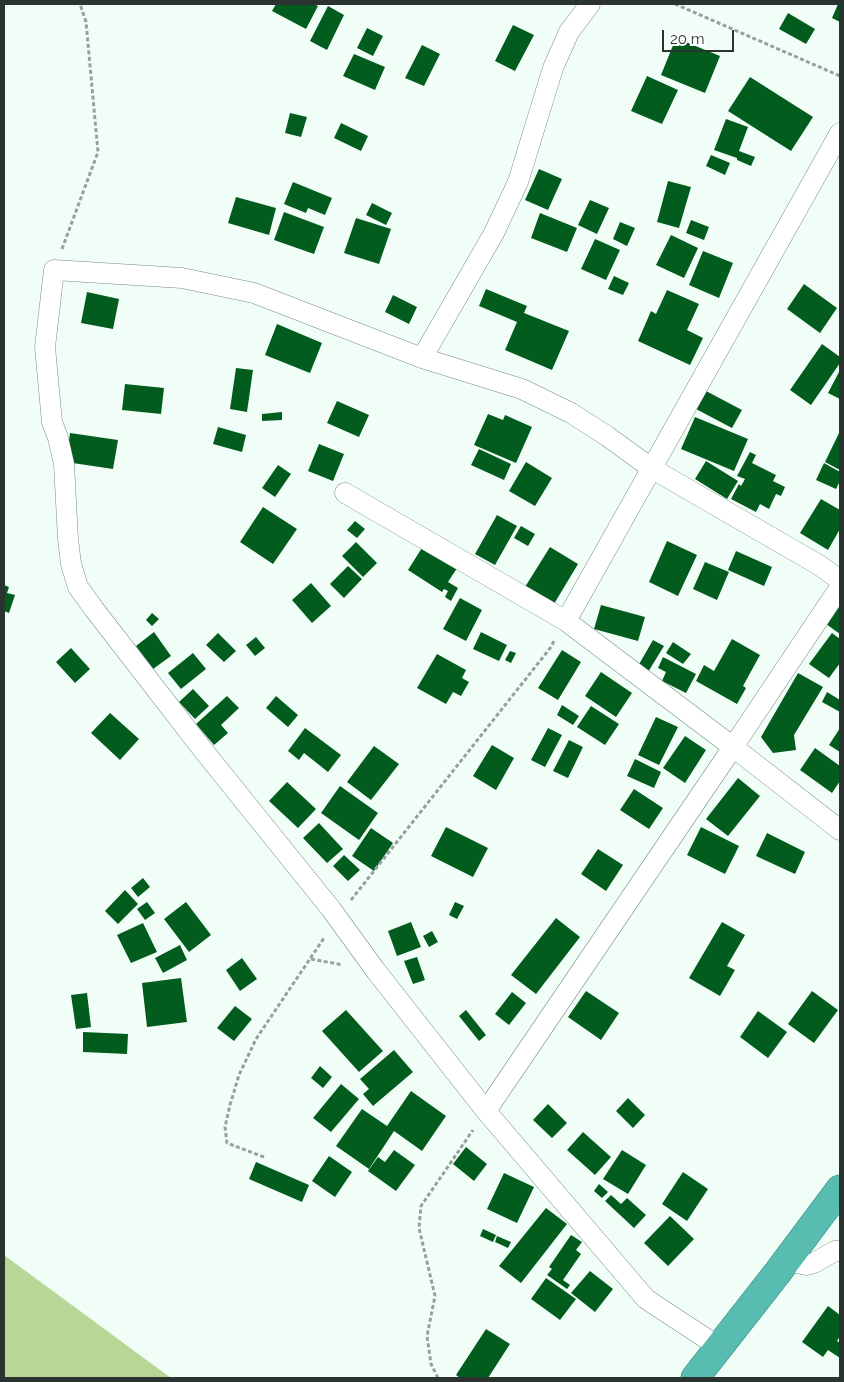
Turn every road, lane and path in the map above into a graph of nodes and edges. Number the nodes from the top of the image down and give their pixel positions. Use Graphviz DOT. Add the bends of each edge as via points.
graph roads {
  1 [pos="80,4"];
  2 [pos="590,4"];
  3 [pos="675,4"];
  4 [pos="840,76"];
  5 [pos="840,133"];
  6 [pos="54,270"];
  7 [pos="422,358"];
  8 [pos="651,468"];
  9 [pos="345,493"];
  10 [pos="840,580"];
  11 [pos="840,587"];
  12 [pos="566,621"];
  13 [pos="733,747"];
  14 [pos="840,830"];
  15 [pos="338,918"];
  16 [pos="486,1111"];
  17 [pos="264,1157"];
  18 [pos="840,1189"];
  19 [pos="840,1251"];
  20 [pos="786,1261"];
  21 [pos="719,1347"];
  22 [pos="438,1378"];
  23 [pos="695,1378"];
  1 -- 6 [label="path" via="86,22 98,152"];
  2 -- 7 [label="street" via="569,32 553,68 518,182 494,233"];
  3 -- 4 [label="path"];
  5 -- 8 [label="street"];
  6 -- 7 [label="street" via="182,278 254,292"];
  6 -- 15 [label="street" via="44,347 52,422 64,464 71,564 78,587"];
  7 -- 8 [label="street" via="522,389 570,413"];
  8 -- 10 [label="street"];
  8 -- 12 [label="street"];
  9 -- 12 [label="street"];
  11 -- 13 [label="street"];
  12 -- 13 [label="street"];
  12 -- 15 [label="path" via="551,647"];
  13 -- 14 [label="street"];
  13 -- 16 [label="street"];
  15 -- 16 [label="street"];
  15 -- 17 [label="path" via="256,1039 230,1105 225,1127 227,1143"];
  16 -- 21 [label="street" via="646,1298"];
  16 -- 22 [label="path" via="421,1206 419,1228 434,1296 427,1336 431,1364"];
  18 -- 20 [label="highway"];
  19 -- 20 [label="street" via="807,1265"];
  20 -- 21 [label="highway"];
  21 -- 23 [label="highway"];
}
